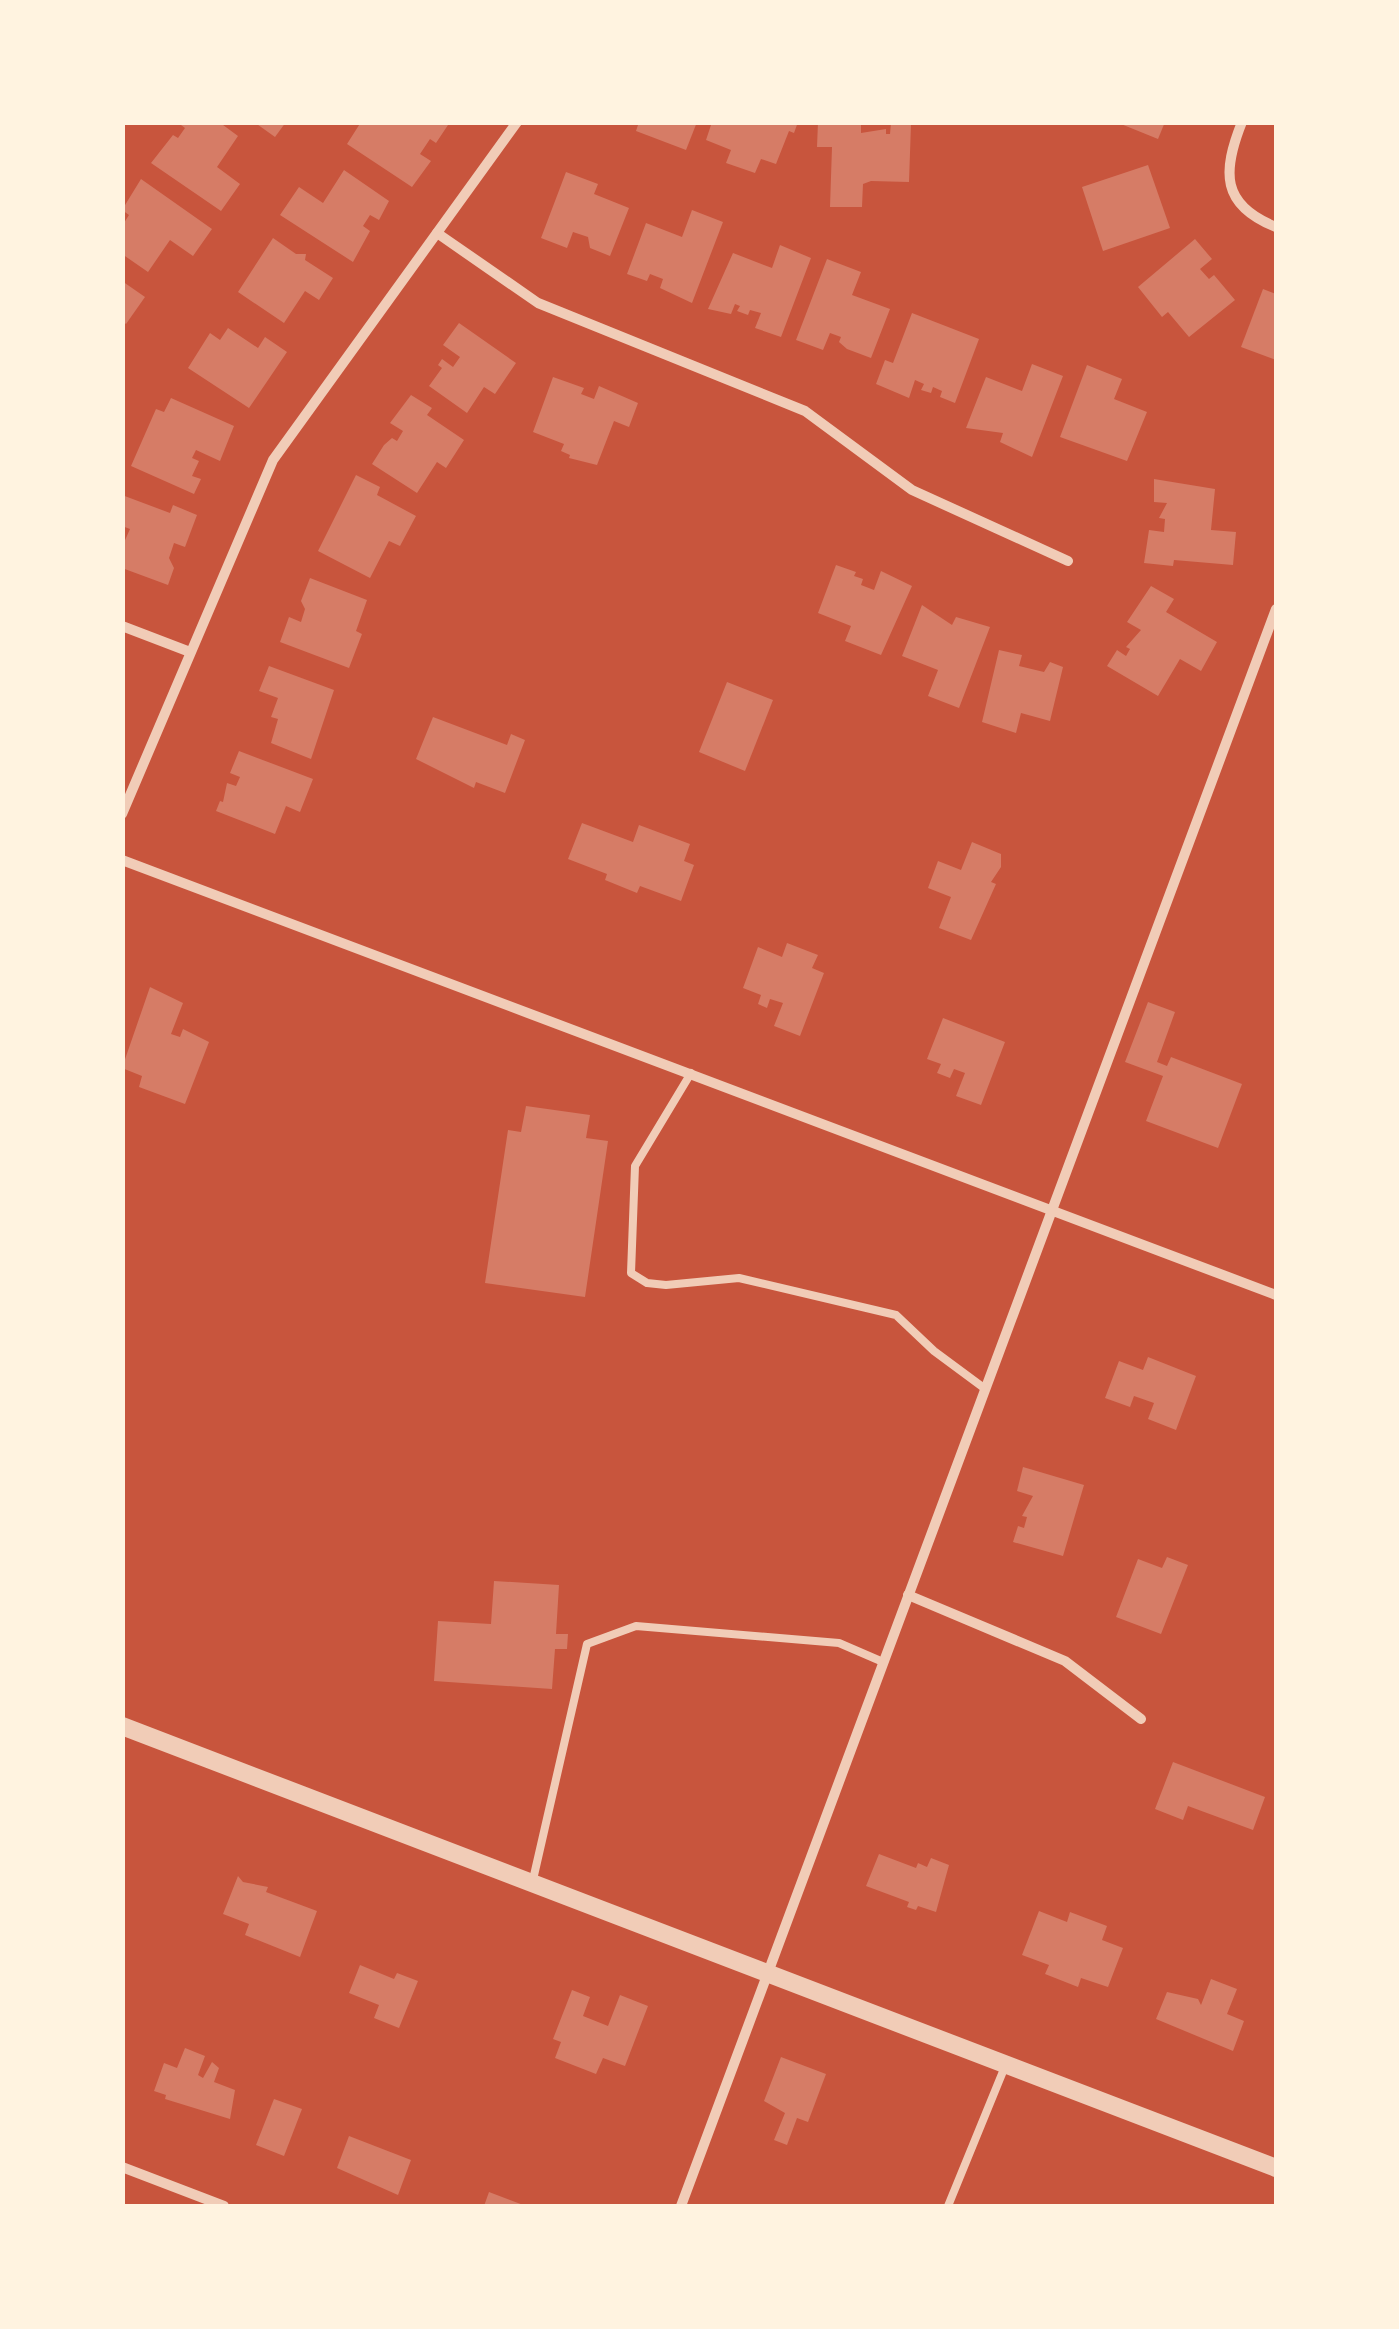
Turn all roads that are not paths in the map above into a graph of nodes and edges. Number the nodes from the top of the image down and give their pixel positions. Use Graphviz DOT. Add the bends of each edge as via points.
graph roads {
  1 [pos="517,122"];
  2 [pos="1242,122"];
  3 [pos="1276,227"];
  4 [pos="437,233"];
  5 [pos="1068,561"];
  6 [pos="1276,609"];
  7 [pos="122,626"];
  8 [pos="190,652"];
  9 [pos="122,814"];
  10 [pos="122,860"];
  11 [pos="691,1073"];
  12 [pos="1051,1208"];
  13 [pos="1276,1295"];
  14 [pos="984,1388"];
  15 [pos="908,1595"];
  16 [pos="883,1662"];
  17 [pos="1141,1720"];
  18 [pos="122,1726"];
  19 [pos="532,1884"];
  20 [pos="769,1976"];
  21 [pos="1006,2064"];
  22 [pos="122,2168"];
  23 [pos="1276,2168"];
  24 [pos="224,2206"];
  25 [pos="681,2206"];
  26 [pos="948,2206"];
  1 -- 4 [label="street"];
  2 -- 3 [label="street" via="1228,172 1232,192 1243,208"];
  4 -- 5 [label="street" via="538,303 805,411 912,490"];
  4 -- 8 [label="street" via="274,460"];
  6 -- 12 [label="street"];
  7 -- 8 [label="street"];
  8 -- 9 [label="street"];
  10 -- 11 [label="street"];
  11 -- 12 [label="street"];
  11 -- 14 [label="lane" via="635,1166 631,1273 666,1285 739,1278 896,1315"];
  12 -- 13 [label="street"];
  12 -- 14 [label="street"];
  14 -- 15 [label="street"];
  15 -- 16 [label="street"];
  15 -- 17 [label="street" via="1065,1661"];
  16 -- 19 [label="lane" via="839,1643 636,1626 587,1644"];
  16 -- 20 [label="street"];
  18 -- 19 [label="street"];
  19 -- 20 [label="street"];
  20 -- 21 [label="street"];
  20 -- 25 [label="street"];
  21 -- 23 [label="street"];
  21 -- 26 [label="lane"];
  22 -- 24 [label="street"];
}
